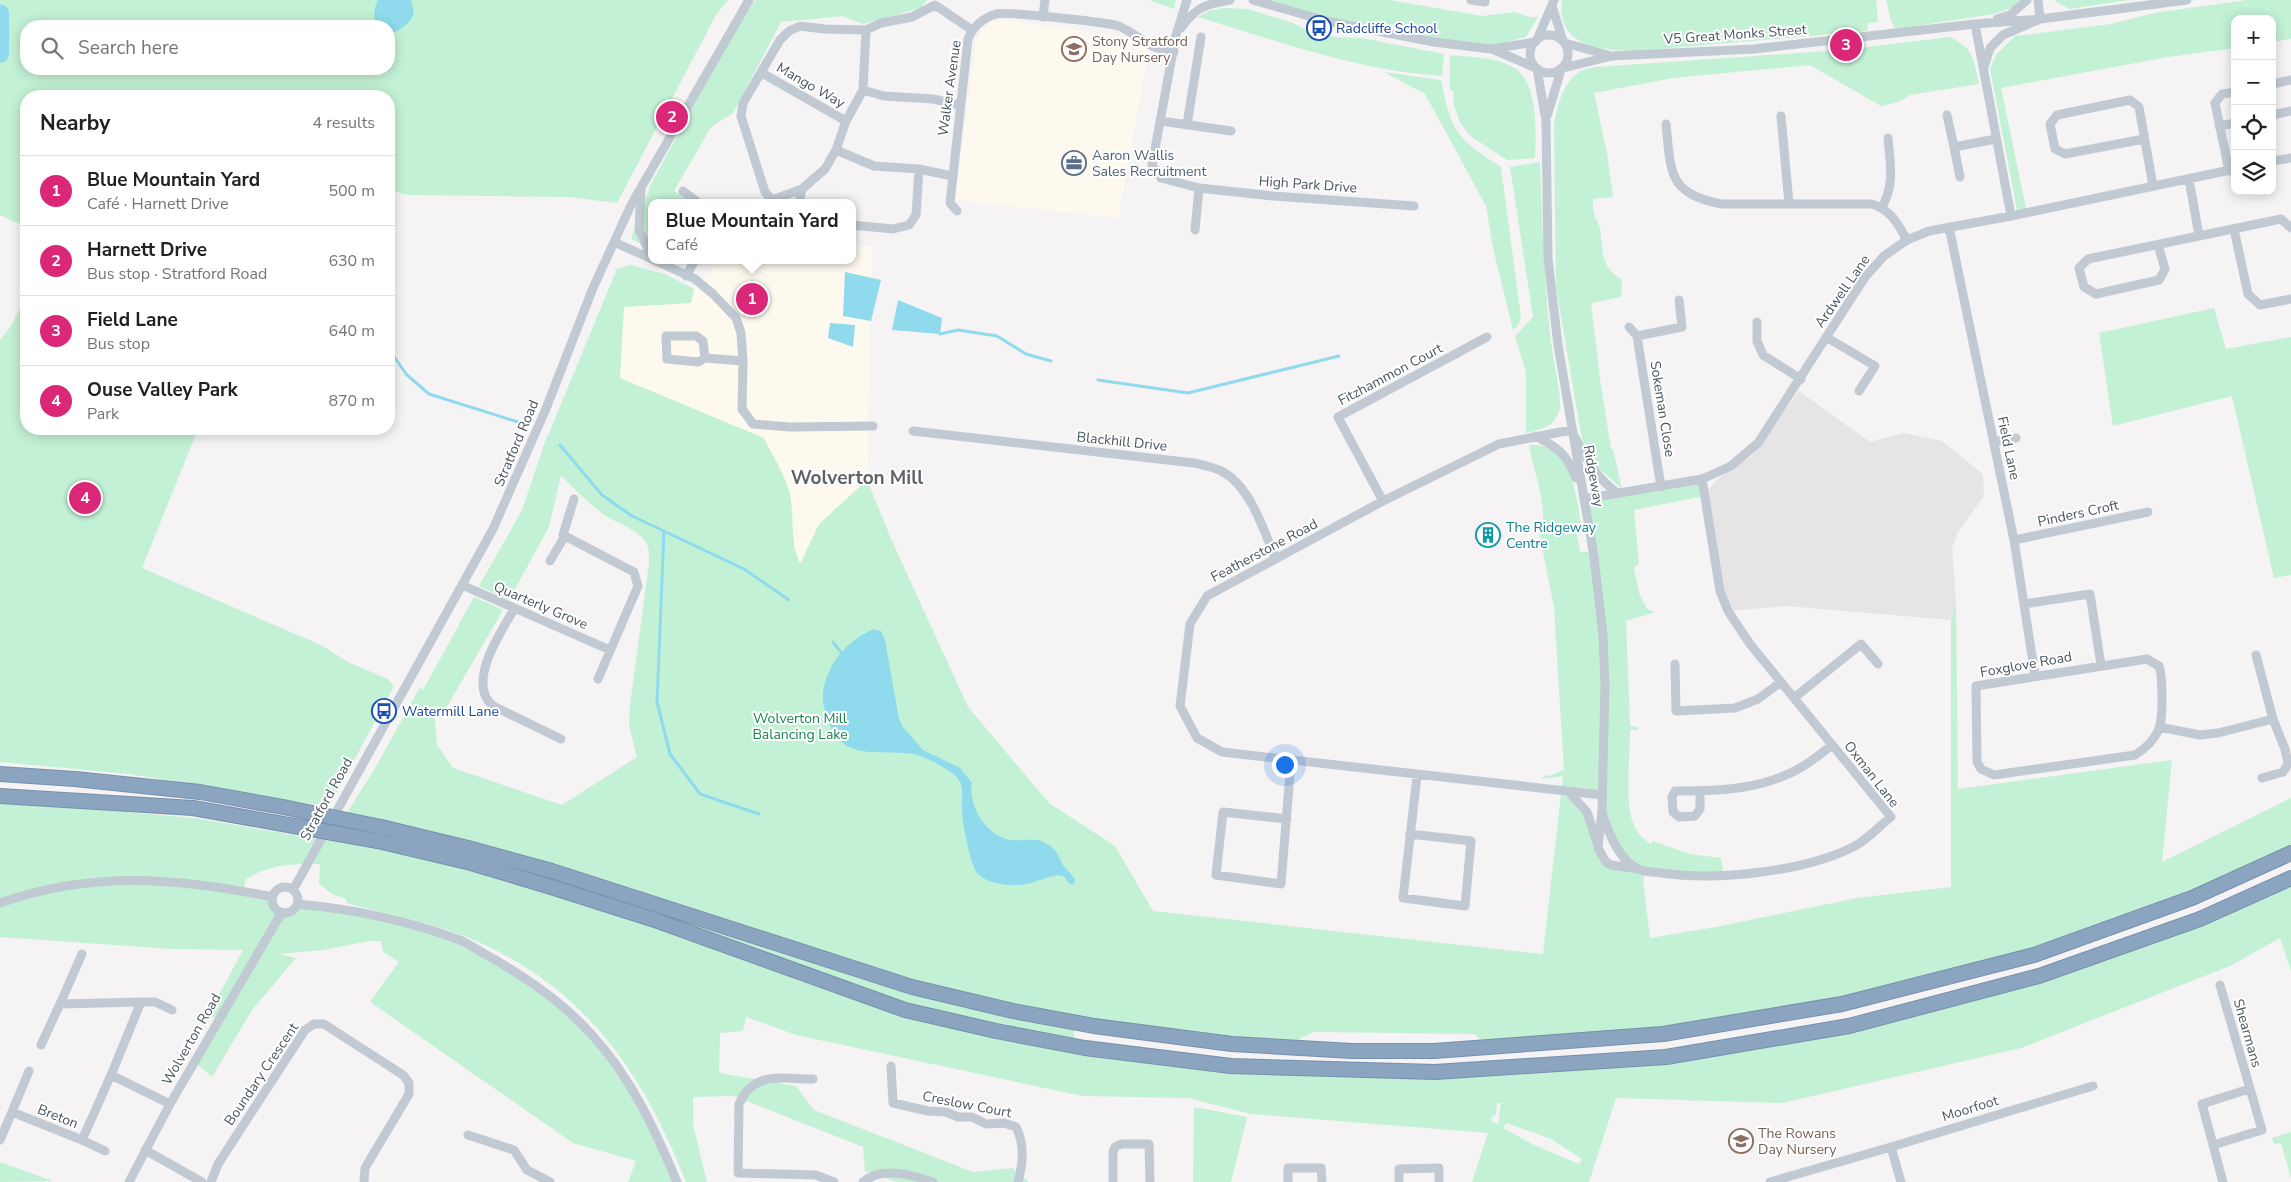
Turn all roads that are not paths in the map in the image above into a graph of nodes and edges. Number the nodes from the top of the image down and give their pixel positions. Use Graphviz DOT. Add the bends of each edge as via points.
graph roads {
  1 [pos="749,0"];
  2 [pos="1045,0"];
  3 [pos="1187,0"];
  4 [pos="1230,0"];
  5 [pos="1253,0"];
  6 [pos="1470,0"];
  7 [pos="2027,0"];
  8 [pos="2038,0"];
  9 [pos="2187,0"];
  10 [pos="936,2"];
  11 [pos="1485,2"];
  12 [pos="1553,3"];
  13 [pos="1043,17"];
  14 [pos="2040,19"];
  15 [pos="1988,23"];
  16 [pos="1975,24"];
  17 [pos="866,30"];
  18 [pos="972,30"];
  19 [pos="1176,35"];
  20 [pos="1200,37"];
  21 [pos="1536,41"];
  22 [pos="1564,42"];
  23 [pos="1492,49"];
  24 [pos="1174,52"];
  25 [pos="1612,56"];
  26 [pos="1536,69"];
  27 [pos="1562,69"];
  28 [pos="1983,70"];
  29 [pos="762,73"];
  30 [pos="2291,80"];
  31 [pos="2276,83"];
  32 [pos="863,90"];
  33 [pos="2231,93"];
  34 [pos="959,105"];
  35 [pos="2291,111"];
  36 [pos="1947,114"];
  37 [pos="2276,114"];
  38 [pos="1781,116"];
  39 [pos="846,121"];
  40 [pos="1161,121"];
  41 [pos="1546,121"];
  42 [pos="1666,124"];
  43 [pos="2231,124"];
  44 [pos="1187,125"];
  45 [pos="2219,126"];
  46 [pos="1231,131"];
  47 [pos="1888,138"];
  48 [pos="1996,139"];
  49 [pos="2144,139"];
  50 [pos="1954,147"];
  51 [pos="836,150"];
  52 [pos="2291,158"];
  53 [pos="2276,161"];
  54 [pos="2231,167"];
  55 [pos="919,169"];
  56 [pos="2231,170"];
  57 [pos="952,176"];
  58 [pos="1960,177"];
  59 [pos="2189,179"];
  60 [pos="2153,186"];
  61 [pos="641,188"];
  62 [pos="1200,188"];
  63 [pos="802,189"];
  64 [pos="682,191"];
  65 [pos="693,199"];
  66 [pos="770,199"];
  67 [pos="779,199"];
  68 [pos="801,199"];
  69 [pos="1789,204"];
  70 [pos="1414,206"];
  71 [pos="1882,207"];
  72 [pos="957,211"];
  73 [pos="2011,216"];
  74 [pos="856,225"];
  75 [pos="1949,227"];
  76 [pos="2291,228"];
  77 [pos="2234,229"];
  78 [pos="1195,230"];
  79 [pos="2199,236"];
  80 [pos="1907,240"];
  81 [pos="614,242"];
  82 [pos="2158,245"];
  83 [pos="648,249"];
  84 [pos="648,257"];
  85 [pos="663,264"];
  86 [pos="693,264"];
  87 [pos="686,276"];
  88 [pos="2291,299"];
  89 [pos="1679,300"];
  90 [pos="1757,322"];
  91 [pos="1629,327"];
  92 [pos="1637,336"];
  93 [pos="1487,337"];
  94 [pos="1826,337"];
  95 [pos="1880,357"];
  96 [pos="706,358"];
  97 [pos="744,361"];
  98 [pos="1874,366"];
  99 [pos="1801,379"];
  100 [pos="1860,391"];
  101 [pos="873,426"];
  102 [pos="1572,430"];
  103 [pos="914,431"];
  104 [pos="1536,436"];
  105 [pos="2016,438"];
  106 [pos="1994,442"];
  107 [pos="1702,479"];
  108 [pos="1661,487"];
  109 [pos="1617,494"];
  110 [pos="574,499"];
  111 [pos="1584,499"];
  112 [pos="1383,501"];
  113 [pos="2148,512"];
  114 [pos="566,536"];
  115 [pos="2014,540"];
  116 [pos="1276,559"];
  117 [pos="550,561"];
  118 [pos="462,585"];
  119 [pos="2024,604"];
  120 [pos="514,609"];
  121 [pos="610,650"];
  122 [pos="2256,655"];
  123 [pos="1675,664"];
  124 [pos="1878,664"];
  125 [pos="2101,665"];
  126 [pos="2035,675"];
  127 [pos="598,679"];
  128 [pos="1781,682"];
  129 [pos="1794,698"];
  130 [pos="2273,720"];
  131 [pos="2159,727"];
  132 [pos="560,739"];
  133 [pos="1832,745"];
  134 [pos="1292,761"];
  135 [pos="0,774"];
  136 [pos="1417,776"];
  137 [pos="2262,778"];
  138 [pos="1700,791"];
  139 [pos="1569,792"];
  140 [pos="1602,795"];
  141 [pos="0,796"];
  142 [pos="1602,810"];
  143 [pos="1286,819"];
  144 [pos="1410,834"];
  145 [pos="1598,848"];
  146 [pos="2291,853"];
  147 [pos="1638,869"];
  148 [pos="2291,878"];
  149 [pos="293,890"];
  150 [pos="273,897"];
  151 [pos="0,903"];
  152 [pos="298,904"];
  153 [pos="282,912"];
  154 [pos="82,954"];
  155 [pos="2220,985"];
  156 [pos="141,1002"];
  157 [pos="60,1004"];
  158 [pos="172,1010"];
  159 [pos="41,1045"];
  160 [pos="891,1066"];
  161 [pos="29,1071"];
  162 [pos="111,1075"];
  163 [pos="813,1079"];
  164 [pos="2093,1086"];
  165 [pos="2250,1089"];
  166 [pos="170,1104"];
  167 [pos="12,1112"];
  168 [pos="468,1135"];
  169 [pos="0,1140"];
  170 [pos="82,1140"];
  171 [pos="2213,1145"];
  172 [pos="1891,1147"];
  173 [pos="145,1150"];
  174 [pos="105,1151"];
  175 [pos="129,1182"];
  176 [pos="202,1182"];
  177 [pos="211,1182"];
  178 [pos="364,1182"];
  179 [pos="550,1182"];
  180 [pos="677,1182"];
  181 [pos="834,1182"];
  182 [pos="863,1182"];
  183 [pos="932,1182"];
  184 [pos="1018,1182"];
  185 [pos="1113,1182"];
  186 [pos="1150,1182"];
  187 [pos="1288,1182"];
  188 [pos="1322,1182"];
  189 [pos="1400,1182"];
  190 [pos="1439,1182"];
  191 [pos="1770,1182"];
  192 [pos="1901,1182"];
  193 [pos="2224,1182"];
  1 -- 61 [label="street, Stratford Road"];
  2 -- 13 [label="street"];
  3 -- 19 [label="street, High Park Drive"];
  4 -- 19 [label="street, High Park Drive" via="1208,3 1190,15"];
  5 -- 23 [label="street" via="1326,21 1434,42"];
  6 -- 11 [label="street"];
  7 -- 15 [label="street" via="2010,14"];
  8 -- 14 [label="street"];
  9 -- 14 [label="street, V5 Great Monks Street"];
  10 -- 17 [label="street" via="912,17"];
  10 -- 18 [label="street"];
  12 -- 21 [label="street"];
  12 -- 22 [label="street"];
  13 -- 18 [label="street, Walker Avenue" via="997,13"];
  13 -- 24 [label="street, Walker Avenue" via="1115,25 1152,46"];
  14 -- 15 [label="street, V5 Great Monks Street"];
  14 -- 28 [label="street" via="2003,35 1990,48"];
  15 -- 16 [label="street, V5 Great Monks Street"];
  16 -- 25 [label="street, V5 Great Monks Street" via="1754,49"];
  16 -- 28 [label="street"];
  17 -- 29 [label="street" via="800,26 780,40"];
  17 -- 32 [label="street"];
  18 -- 34 [label="street, Walker Avenue"];
  19 -- 24 [label="street, High Park Drive"];
  20 -- 44 [label="street"];
  21 -- 22 [label="street" via="1542,36 1553,35"];
  21 -- 23 [label="street"];
  21 -- 26 [label="street" via="1530,58"];
  22 -- 25 [label="street, V5 Great Monks Street"];
  22 -- 27 [label="street" via="1569,53"];
  23 -- 26 [label="street"];
  24 -- 40 [label="street, High Park Drive"];
  25 -- 27 [label="street, V5 Great Monks Street"];
  26 -- 27 [label="street" via="1549,74"];
  26 -- 41 [label="street, Ridgeway"];
  27 -- 41 [label="street, Ridgeway"];
  28 -- 48 [label="street"];
  29 -- 39 [label="street, Mango Way"];
  29 -- 66 [label="street" via="743,103 741,116"];
  30 -- 31 [label="street"];
  32 -- 34 [label="street" via="884,96 934,99"];
  32 -- 39 [label="street"];
  33 -- 45 [label="street" via="2222,94 2215,103"];
  34 -- 57 [label="street, Walker Avenue"];
  35 -- 37 [label="street"];
  36 -- 50 [label="street"];
  38 -- 69 [label="street"];
  39 -- 51 [label="street"];
  40 -- 44 [label="street"];
  40 -- 62 [label="street, High Park Drive" via="1152,165 1155,171 1162,178"];
  41 -- 102 [label="street, Ridgeway" via="1548,259"];
  42 -- 69 [label="street" via="1671,172 1683,189 1701,200 1722,204"];
  43 -- 45 [label="street"];
  44 -- 46 [label="street"];
  45 -- 54 [label="street"];
  47 -- 71 [label="street" via="1891,183"];
  48 -- 50 [label="street"];
  48 -- 73 [label="street"];
  49 -- 49 [label="street" via="2139,107 2130,100 2057,115 2050,124 2055,149 2065,154"];
  49 -- 60 [label="street"];
  50 -- 58 [label="street"];
  51 -- 55 [label="street" via="874,166"];
  51 -- 63 [label="street" via="825,169"];
  52 -- 53 [label="street"];
  55 -- 57 [label="street"];
  55 -- 74 [label="street" via="916,215 910,225 893,229"];
  56 -- 59 [label="street, Ardwell Lane"];
  57 -- 72 [label="street, Walker Avenue" via="950,203"];
  59 -- 60 [label="street, Ardwell Lane"];
  59 -- 79 [label="street"];
  60 -- 73 [label="street, Ardwell Lane"];
  61 -- 81 [label="street, Stratford Road"];
  61 -- 83 [label="street" via="639,230"];
  62 -- 70 [label="street, High Park Drive"];
  62 -- 78 [label="street"];
  63 -- 67 [label="street"];
  63 -- 68 [label="street"];
  64 -- 65 [label="street"];
  69 -- 71 [label="street" via="1872,204"];
  71 -- 80 [label="street" via="1895,219"];
  73 -- 75 [label="street, Ardwell Lane"];
  75 -- 80 [label="street, Ardwell Lane"];
  75 -- 106 [label="street, Field Lane"];
  76 -- 77 [label="street" via="2281,219"];
  77 -- 79 [label="street"];
  77 -- 88 [label="street" via="2248,294 2260,305"];
  79 -- 82 [label="street"];
  80 -- 94 [label="street, Ardwell Lane" via="1884,256 1866,277"];
  81 -- 84 [label="street"];
  81 -- 118 [label="street, Stratford Road" via="508,500"];
  82 -- 82 [label="street" via="2088,258 2080,268 2084,287 2096,294 2159,280 2165,269"];
  85 -- 87 [label="street"];
  86 -- 87 [label="street"];
  87 -- 97 [label="street" via="713,294 736,318 742,333"];
  89 -- 92 [label="street" via="1682,327"];
  90 -- 99 [label="street" via="1757,341 1763,355"];
  91 -- 92 [label="street"];
  92 -- 108 [label="street, Sokeman Close"];
  93 -- 112 [label="street, Fitzhammon Court" via="1338,417"];
  94 -- 98 [label="street"];
  94 -- 99 [label="street, Ardwell Lane"];
  95 -- 98 [label="street"];
  96 -- 96 [label="street" via="703,341 696,336 666,336 667,359 698,362"];
  96 -- 97 [label="street"];
  97 -- 101 [label="street" via="742,409 753,424"];
  98 -- 100 [label="street"];
  99 -- 107 [label="street, Ardwell Lane" via="1758,443 1731,466"];
  102 -- 104 [label="street, Featherstone Road"];
  102 -- 109 [label="street" via="1590,465 1604,484"];
  102 -- 111 [label="street, Ridgeway"];
  103 -- 116 [label="street, Blackhill Drive" via="1194,462 1211,467 1234,479 1246,492"];
  104 -- 111 [label="street" via="1554,446 1570,462"];
  104 -- 112 [label="street, Featherstone Road" via="1499,444"];
  105 -- 106 [label="street"];
  106 -- 115 [label="street, Field Lane"];
  107 -- 108 [label="street, Ardwell Lane"];
  107 -- 128 [label="street, Oxman Lane" via="1722,598 1750,644"];
  108 -- 109 [label="street, Ardwell Lane"];
  109 -- 111 [label="street, Ardwell Lane"];
  110 -- 114 [label="street" via="563,535"];
  111 -- 140 [label="street, Ridgeway" via="1603,635"];
  112 -- 116 [label="street, Featherstone Road"];
  113 -- 115 [label="street, Pinders Croft"];
  114 -- 117 [label="street"];
  114 -- 121 [label="street" via="634,572 638,586"];
  115 -- 119 [label="street, Field Lane"];
  116 -- 134 [label="street, Featherstone Road" via="1207,596 1190,624 1180,706 1197,738 1222,752"];
  118 -- 120 [label="street, Quarterly Grove"];
  118 -- 149 [label="street, Stratford Road"];
  119 -- 125 [label="street" via="2090,594"];
  119 -- 126 [label="street, Field Lane"];
  120 -- 121 [label="street, Quarterly Grove"];
  120 -- 132 [label="street" via="485,663 483,684 486,699 495,707"];
  121 -- 127 [label="street"];
  122 -- 130 [label="street"];
  123 -- 128 [label="street" via="1676,710 1735,708 1758,699"];
  124 -- 129 [label="street" via="1861,644"];
  125 -- 126 [label="street, Foxglove Road"];
  125 -- 131 [label="street, Foxglove Road" via="2146,659 2159,666 2162,676"];
  126 -- 131 [label="street, Foxglove Road" via="1976,686 1977,762 1986,773 1994,775 2135,755 2145,749"];
  128 -- 129 [label="street, Oxman Lane"];
  129 -- 133 [label="street, Oxman Lane"];
  130 -- 131 [label="street" via="2200,735"];
  130 -- 137 [label="street" via="2288,764 2283,772"];
  133 -- 138 [label="street" via="1802,768 1778,780 1747,787"];
  133 -- 147 [label="street, Oxman Lane" via="1891,817 1856,845 1819,860 1724,876 1676,875"];
  134 -- 136 [label="street, Featherstone Road"];
  134 -- 143 [label="street"];
  135 -- 146 [label="highway, bridge" via="200,792 381,827 552,871 912,988 1013,1011 1094,1026 1232,1044 1352,1050 1434,1051 1663,1034 1842,1004 2034,955 2192,898"];
  136 -- 139 [label="street, Featherstone Road"];
  136 -- 144 [label="street"];
  139 -- 140 [label="street, Featherstone Road"];
  139 -- 145 [label="street" via="1586,812"];
  140 -- 142 [label="street, Ridgeway"];
  141 -- 148 [label="highway, bridge" via="193,808 378,841 540,883 652,919 905,1010 996,1032 1085,1048 1230,1066 1426,1072 1666,1057 1849,1026 2039,976 2200,919"];
  142 -- 145 [label="street, Ridgeway"];
  142 -- 147 [label="street" via="1619,849"];
  143 -- 143 [label="street" via="1281,884 1216,875 1223,812"];
  144 -- 144 [label="street" via="1403,898 1465,906 1471,842"];
  145 -- 147 [label="street" via="1611,865"];
  149 -- 150 [label="street" via="281,888"];
  149 -- 152 [label="street"];
  150 -- 151 [label="street" via="178,882 124,879 64,885"];
  150 -- 153 [label="street" via="274,906"];
  152 -- 153 [label="street" via="293,910"];
  152 -- 180 [label="street" via="328,907 427,928 459,940 504,964 558,1001 593,1035 632,1088 657,1134"];
  153 -- 166 [label="street, Wolverton Road"];
  154 -- 157 [label="street"];
  155 -- 165 [label="street, Shearmans"];
  156 -- 157 [label="street"];
  156 -- 158 [label="street" via="156,1002"];
  156 -- 162 [label="street, Breton"];
  157 -- 159 [label="street"];
  160 -- 184 [label="street, Creslow Court" via="893,1103 946,1112 986,1124 1004,1123 1016,1127 1022,1139 1022,1166"];
  161 -- 167 [label="street"];
  162 -- 166 [label="street"];
  162 -- 170 [label="street, Breton"];
  163 -- 181 [label="street" via="764,1079 753,1084 744,1094 740,1104 738,1173 816,1175"];
  164 -- 172 [label="street, Moorfoot"];
  165 -- 171 [label="street, Shearmans" via="2202,1104"];
  165 -- 171 [label="street, Shearmans" via="2262,1130"];
  166 -- 173 [label="street, Wolverton Road"];
  167 -- 169 [label="street"];
  167 -- 170 [label="street, Breton"];
  168 -- 179 [label="street" via="514,1150 527,1170"];
  170 -- 174 [label="street"];
  171 -- 193 [label="street, Shearmans"];
  172 -- 191 [label="street, Moorfoot"];
  172 -- 192 [label="street"];
  173 -- 175 [label="street, Wolverton Road"];
  173 -- 176 [label="street"];
  177 -- 178 [label="street, Boundary Crescent" via="218,1164 304,1030 314,1024 324,1024 403,1075 409,1083 409,1094 366,1168"];
  182 -- 183 [label="street" via="869,1177 890,1173"];
  185 -- 186 [label="street" via="1115,1147 1149,1144"];
  187 -- 188 [label="street" via="1288,1168 1321,1168"];
  189 -- 190 [label="street" via="1399,1169 1439,1168"];
}
